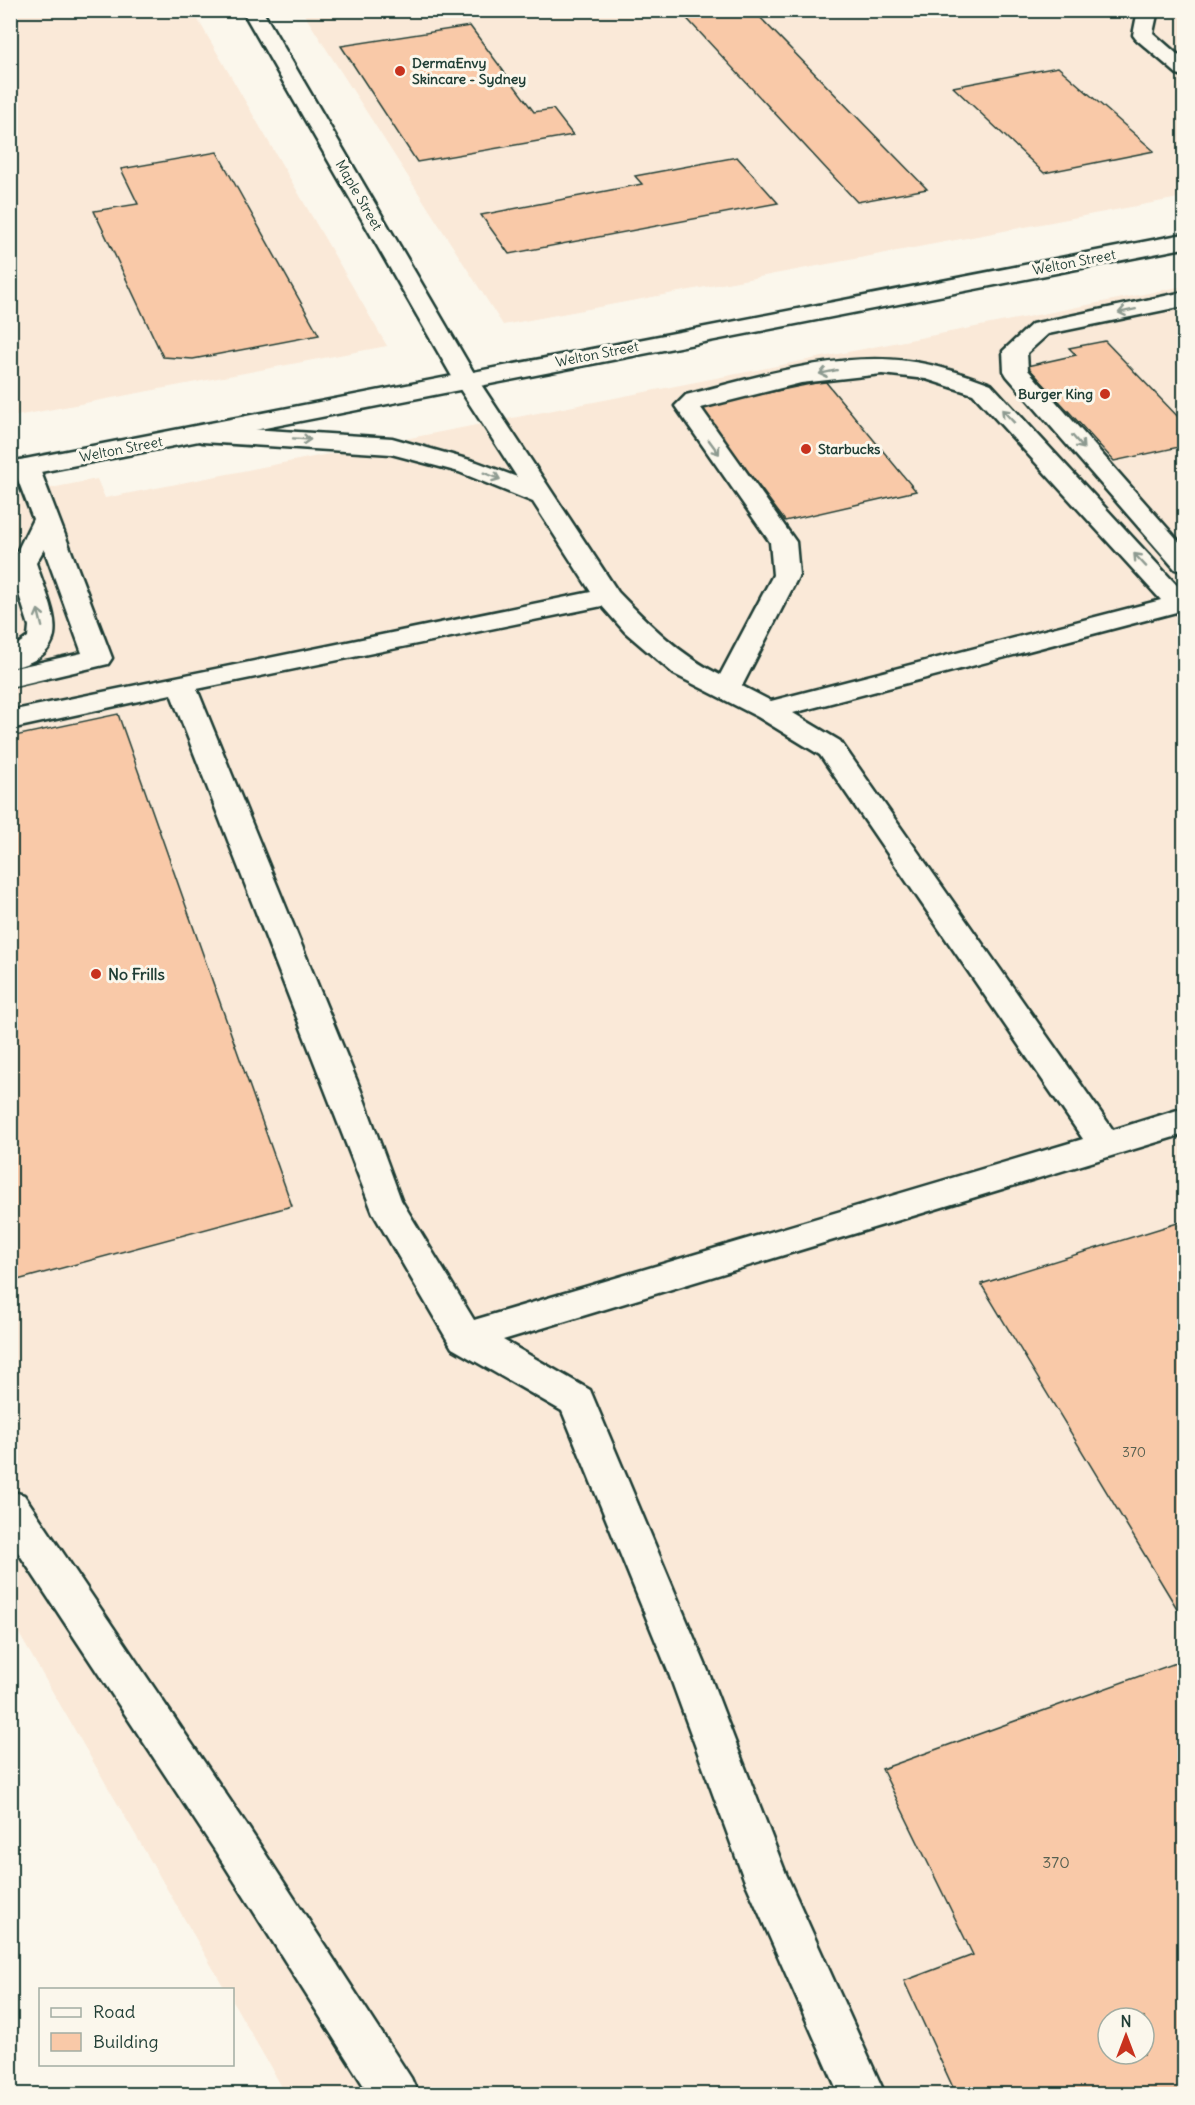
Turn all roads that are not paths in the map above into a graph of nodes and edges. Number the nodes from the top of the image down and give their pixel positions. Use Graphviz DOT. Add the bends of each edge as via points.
graph roads {
  1 [pos="252,10"];
  2 [pos="1131,10"];
  3 [pos="1148,10"];
  4 [pos="1143,35"];
  5 [pos="1185,70"];
  6 [pos="1185,241"];
  7 [pos="1185,299"];
  8 [pos="466,380"];
  9 [pos="202,434"];
  10 [pos="18,468"];
  11 [pos="543,497"];
  12 [pos="45,520"];
  13 [pos="1185,563"];
  14 [pos="608,597"];
  15 [pos="1182,602"];
  16 [pos="10,659"];
  17 [pos="10,678"];
  18 [pos="182,683"];
  19 [pos="726,690"];
  20 [pos="768,711"];
  21 [pos="10,720"];
  22 [pos="1185,1121"];
  23 [pos="1105,1145"];
  24 [pos="465,1337"];
  25 [pos="10,1507"];
  26 [pos="395,2094"];
  27 [pos="862,2094"];
  1 -- 8 [label="main road, Maple Street"];
  2 -- 4 [label="main road"];
  3 -- 4 [label="main road"];
  4 -- 5 [label="main road"];
  6 -- 8 [label="main road, Welton Street"];
  7 -- 13 [label="main road, one-way" via="1040,329 1015,351 1016,371"];
  8 -- 9 [label="main road, Welton Street"];
  8 -- 11 [label="main road, Maple Street"];
  9 -- 10 [label="main road, Welton Street"];
  9 -- 11 [label="main road, one-way" via="392,446 468,467"];
  10 -- 12 [label="main road"];
  11 -- 14 [label="main road, Maple Street"];
  16 -- 12 [label="main road, one-way" via="20,657 41,640 43,626 23,563"];
  12 -- 17 [label="main road" via="98,658"];
  14 -- 18 [label="main road"];
  14 -- 19 [label="main road, Maple Street" via="684,668"];
  15 -- 19 [label="main road, one-way" via="982,389 948,376 906,368 851,367 694,400 687,406 783,542 786,576"];
  15 -- 20 [label="main road"];
  18 -- 21 [label="main road"];
  18 -- 24 [label="main road" via="385,1203"];
  19 -- 20 [label="main road, Maple Street"];
  20 -- 23 [label="main road, Maple Street" via="830,748"];
  22 -- 23 [label="main road"];
  23 -- 24 [label="main road"];
  24 -- 27 [label="main road" via="577,1401 688,1671 766,1879"];
  25 -- 26 [label="main road" via="231,1838"];
}
